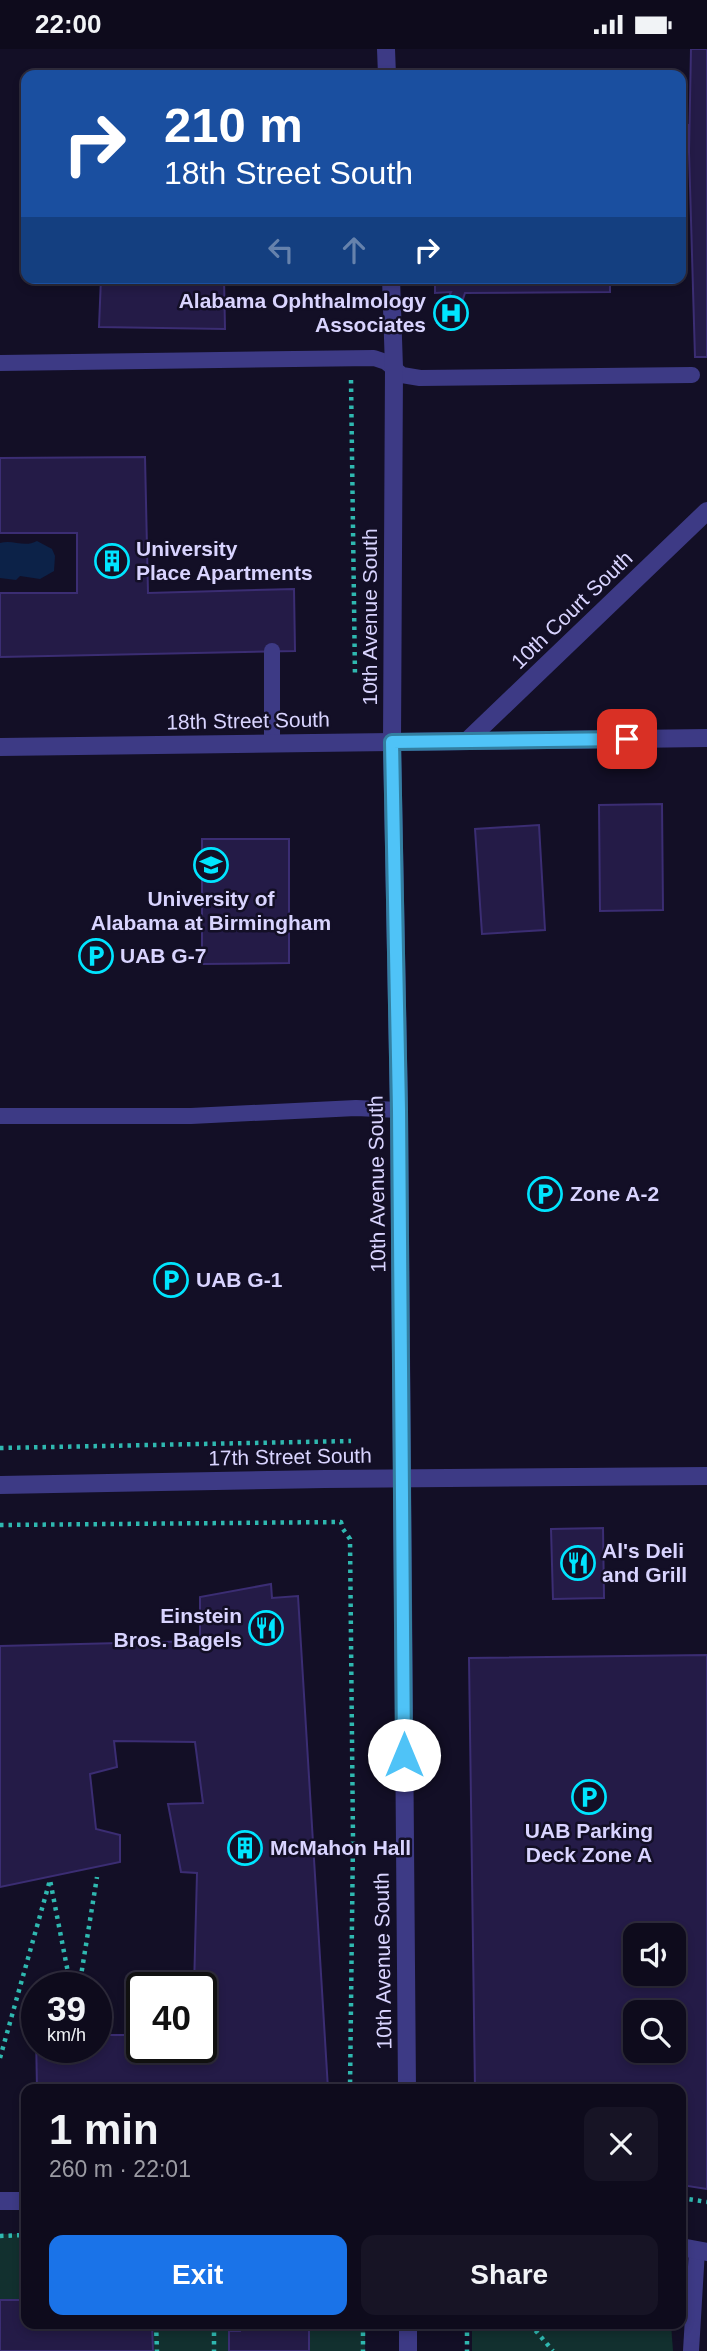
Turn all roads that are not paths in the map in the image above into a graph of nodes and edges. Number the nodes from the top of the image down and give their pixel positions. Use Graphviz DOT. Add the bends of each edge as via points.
graph roads {
  1 [pos="386,49"];
  2 [pos="387,70"];
  3 [pos="391,284"];
  4 [pos="0,363"];
  5 [pos="394,368"];
  6 [pos="692,375"];
  7 [pos="707,511"];
  8 [pos="272,651"];
  9 [pos="707,739"];
  10 [pos="467,741"];
  11 [pos="392,742"];
  12 [pos="272,743"];
  13 [pos="0,747"];
  14 [pos="399,1110"];
  15 [pos="0,1116"];
  16 [pos="707,1476"];
  17 [pos="402,1479"];
  18 [pos="0,1485"];
  19 [pos="407,2084"];
  20 [pos="0,2201"];
  21 [pos="21,2201"];
  22 [pos="695,2250"];
  23 [pos="408,2329"];
  24 [pos="408,2351"];
  25 [pos="691,2351"];
  1 -- 2 [label="street"];
  3 -- 5 [label="street, 10th Avenue South"];
  4 -- 5 [label="lane" via="350,357 374,358"];
  5 -- 6 [label="lane" via="402,375 420,377"];
  5 -- 11 [label="street, 10th Avenue South"];
  7 -- 10 [label="street, 10th Court South"];
  8 -- 12 [label="lane"];
  9 -- 10 [label="street, 18th Street South"];
  10 -- 11 [label="street, 18th Street South"];
  11 -- 12 [label="street, 18th Street South"];
  11 -- 14 [label="street, 10th Avenue South"];
  12 -- 13 [label="street, 18th Street South"];
  14 -- 15 [label="lane"];
  14 -- 17 [label="street, 10th Avenue South"];
  16 -- 17 [label="street, 17th Street South"];
  17 -- 18 [label="street, 17th Street South"];
  17 -- 19 [label="street, 10th Avenue South"];
  20 -- 21 [label="street"];
  22 -- 25 [label="lane"];
  23 -- 24 [label="street"];
}
